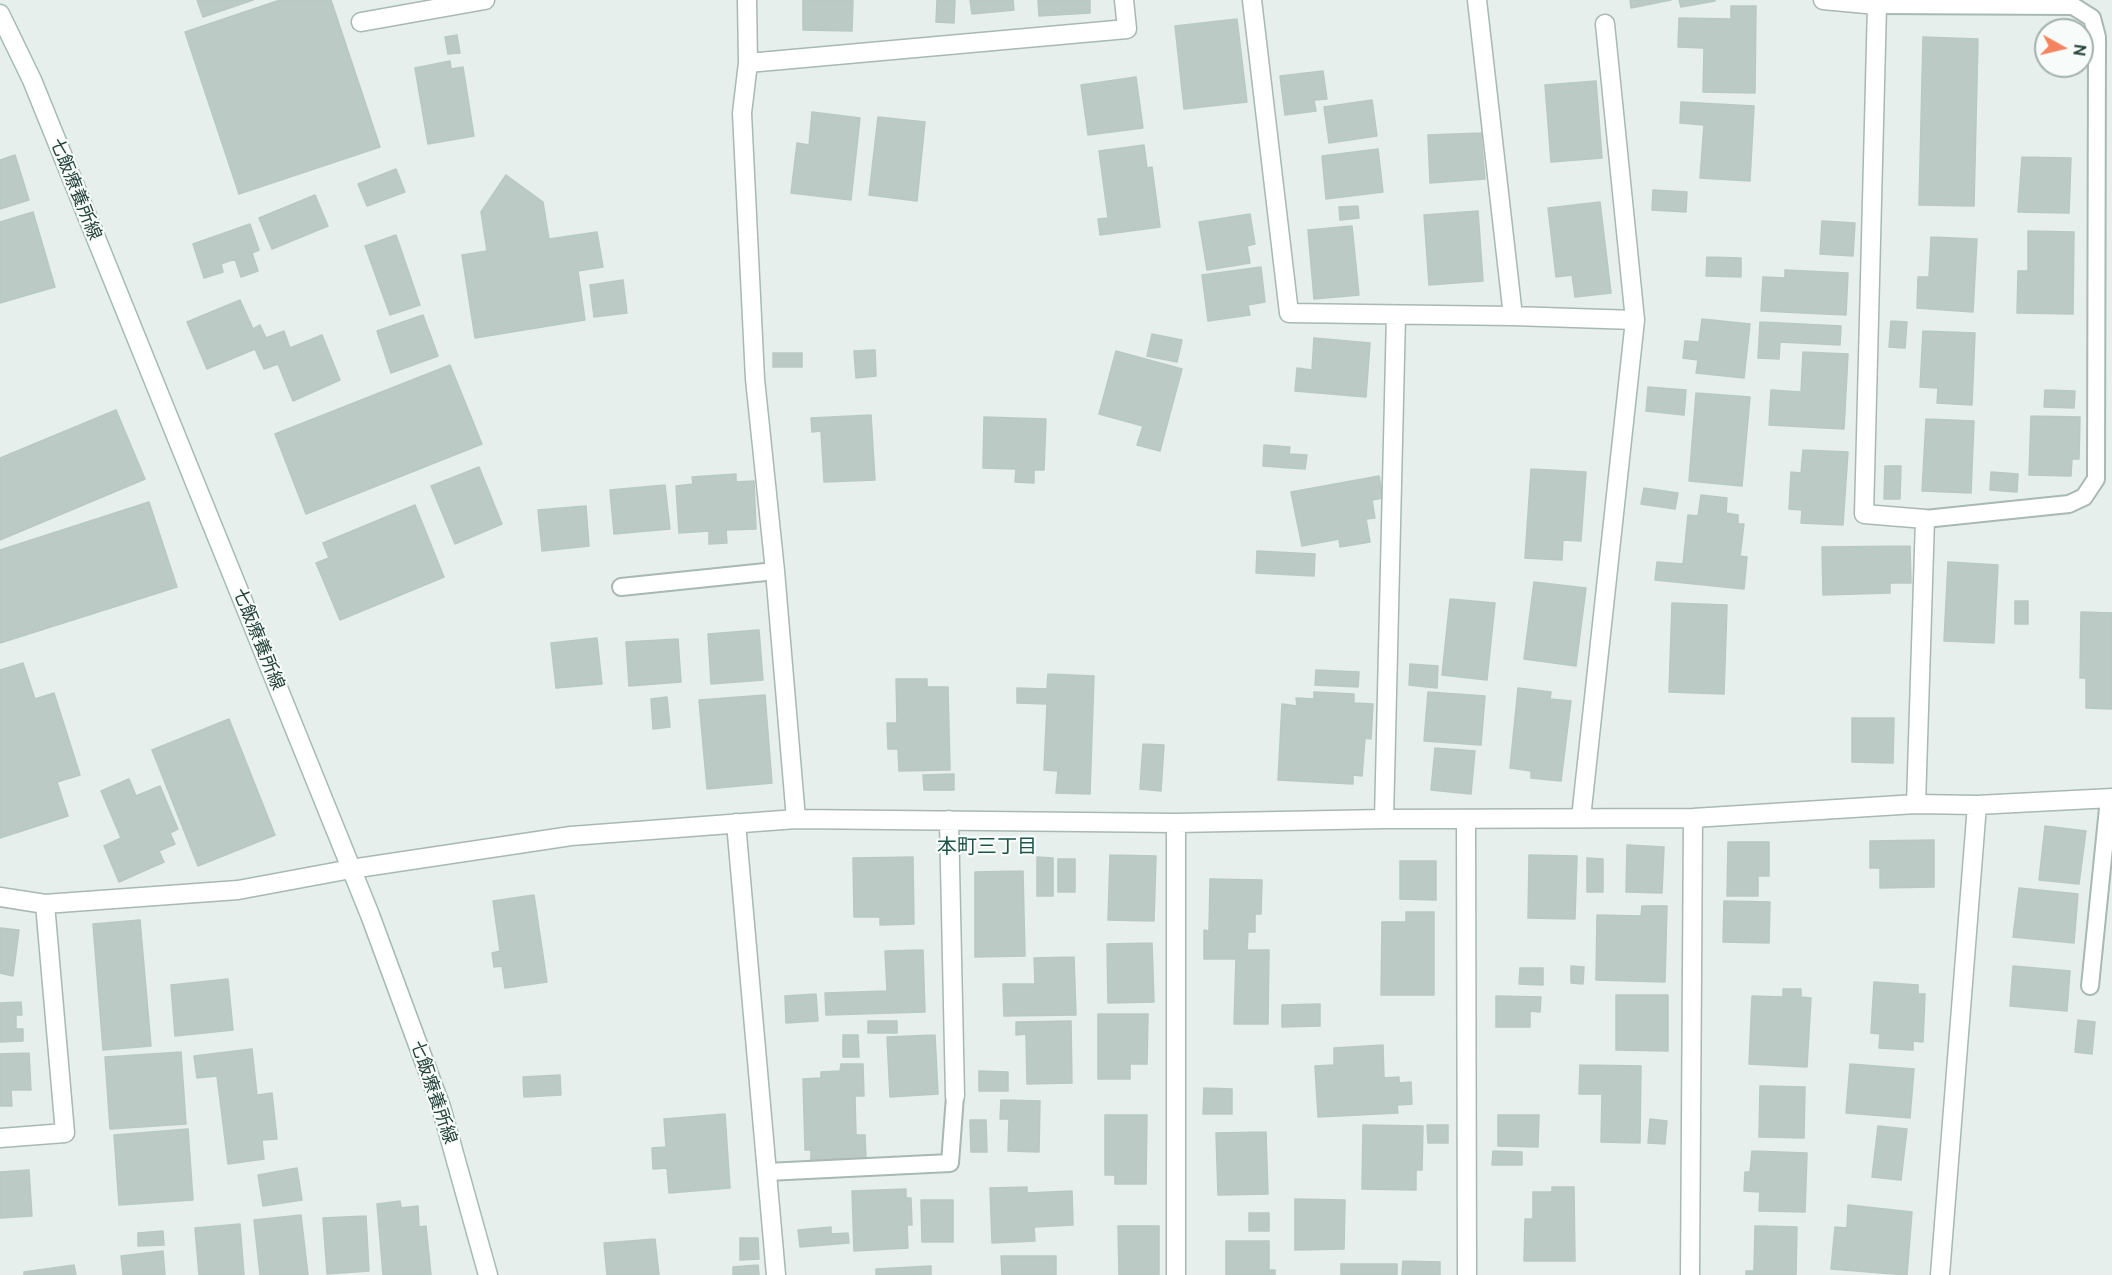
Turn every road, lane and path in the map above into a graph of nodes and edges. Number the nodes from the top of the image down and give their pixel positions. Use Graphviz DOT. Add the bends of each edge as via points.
graph roads {
  1 [pos="485,0"];
  2 [pos="747,0"];
  3 [pos="1124,0"];
  4 [pos="1252,0"];
  5 [pos="1478,0"];
  6 [pos="1823,0"];
  7 [pos="1877,5"];
  8 [pos="0,14"];
  9 [pos="361,22"];
  10 [pos="1605,24"];
  11 [pos="748,63"];
  12 [pos="1396,315"];
  13 [pos="1513,316"];
  14 [pos="1635,320"];
  15 [pos="1925,519"];
  16 [pos="775,571"];
  17 [pos="621,586"];
  18 [pos="2110,798"];
  19 [pos="1916,804"];
  20 [pos="1977,805"];
  21 [pos="1581,818"];
  22 [pos="1693,818"];
  23 [pos="796,819"];
  24 [pos="1384,819"];
  25 [pos="1466,819"];
  26 [pos="949,820"];
  27 [pos="736,823"];
  28 [pos="1176,823"];
  29 [pos="351,869"];
  30 [pos="0,897"];
  31 [pos="45,903"];
  32 [pos="2090,986"];
  33 [pos="955,1096"];
  34 [pos="0,1138"];
  35 [pos="767,1172"];
  36 [pos="488,1275"];
  37 [pos="776,1275"];
  38 [pos="1176,1275"];
  39 [pos="1467,1275"];
  40 [pos="1690,1275"];
  41 [pos="1940,1275"];
  1 -- 9 [label="street"];
  2 -- 11 [label="street"];
  3 -- 11 [label="street" via="1126,29"];
  4 -- 12 [label="street" via="1290,313"];
  5 -- 13 [label="street"];
  6 -- 7 [label="street"];
  7 -- 15 [label="street" via="1864,514"];
  7 -- 15 [label="lane" via="2073,6 2092,18 2097,37 2096,479 2084,497 2069,504"];
  8 -- 29 [label="street, 七飯療養所線" via="32,80"];
  10 -- 14 [label="street"];
  11 -- 16 [label="street" via="742,113 746,219 755,379"];
  12 -- 13 [label="street"];
  12 -- 24 [label="street"];
  13 -- 14 [label="street"];
  14 -- 21 [label="street"];
  15 -- 19 [label="street"];
  16 -- 17 [label="lane"];
  16 -- 23 [label="street"];
  18 -- 20 [label="street"];
  18 -- 32 [label="lane"];
  19 -- 20 [label="street"];
  19 -- 22 [label="street"];
  20 -- 41 [label="street"];
  21 -- 22 [label="street"];
  21 -- 25 [label="street"];
  22 -- 40 [label="street"];
  23 -- 26 [label="street"];
  23 -- 27 [label="street"];
  24 -- 25 [label="street"];
  24 -- 28 [label="street"];
  25 -- 39 [label="street"];
  26 -- 28 [label="street"];
  26 -- 33 [label="street"];
  27 -- 29 [label="street" via="571,836"];
  27 -- 35 [label="street"];
  28 -- 38 [label="street"];
  29 -- 31 [label="street" via="238,890"];
  29 -- 36 [label="street, 七飯療養所線" via="441,1107"];
  30 -- 31 [label="street"];
  31 -- 34 [label="street" via="65,1133"];
  33 -- 35 [label="lane" via="950,1163"];
  35 -- 37 [label="street"];
}
